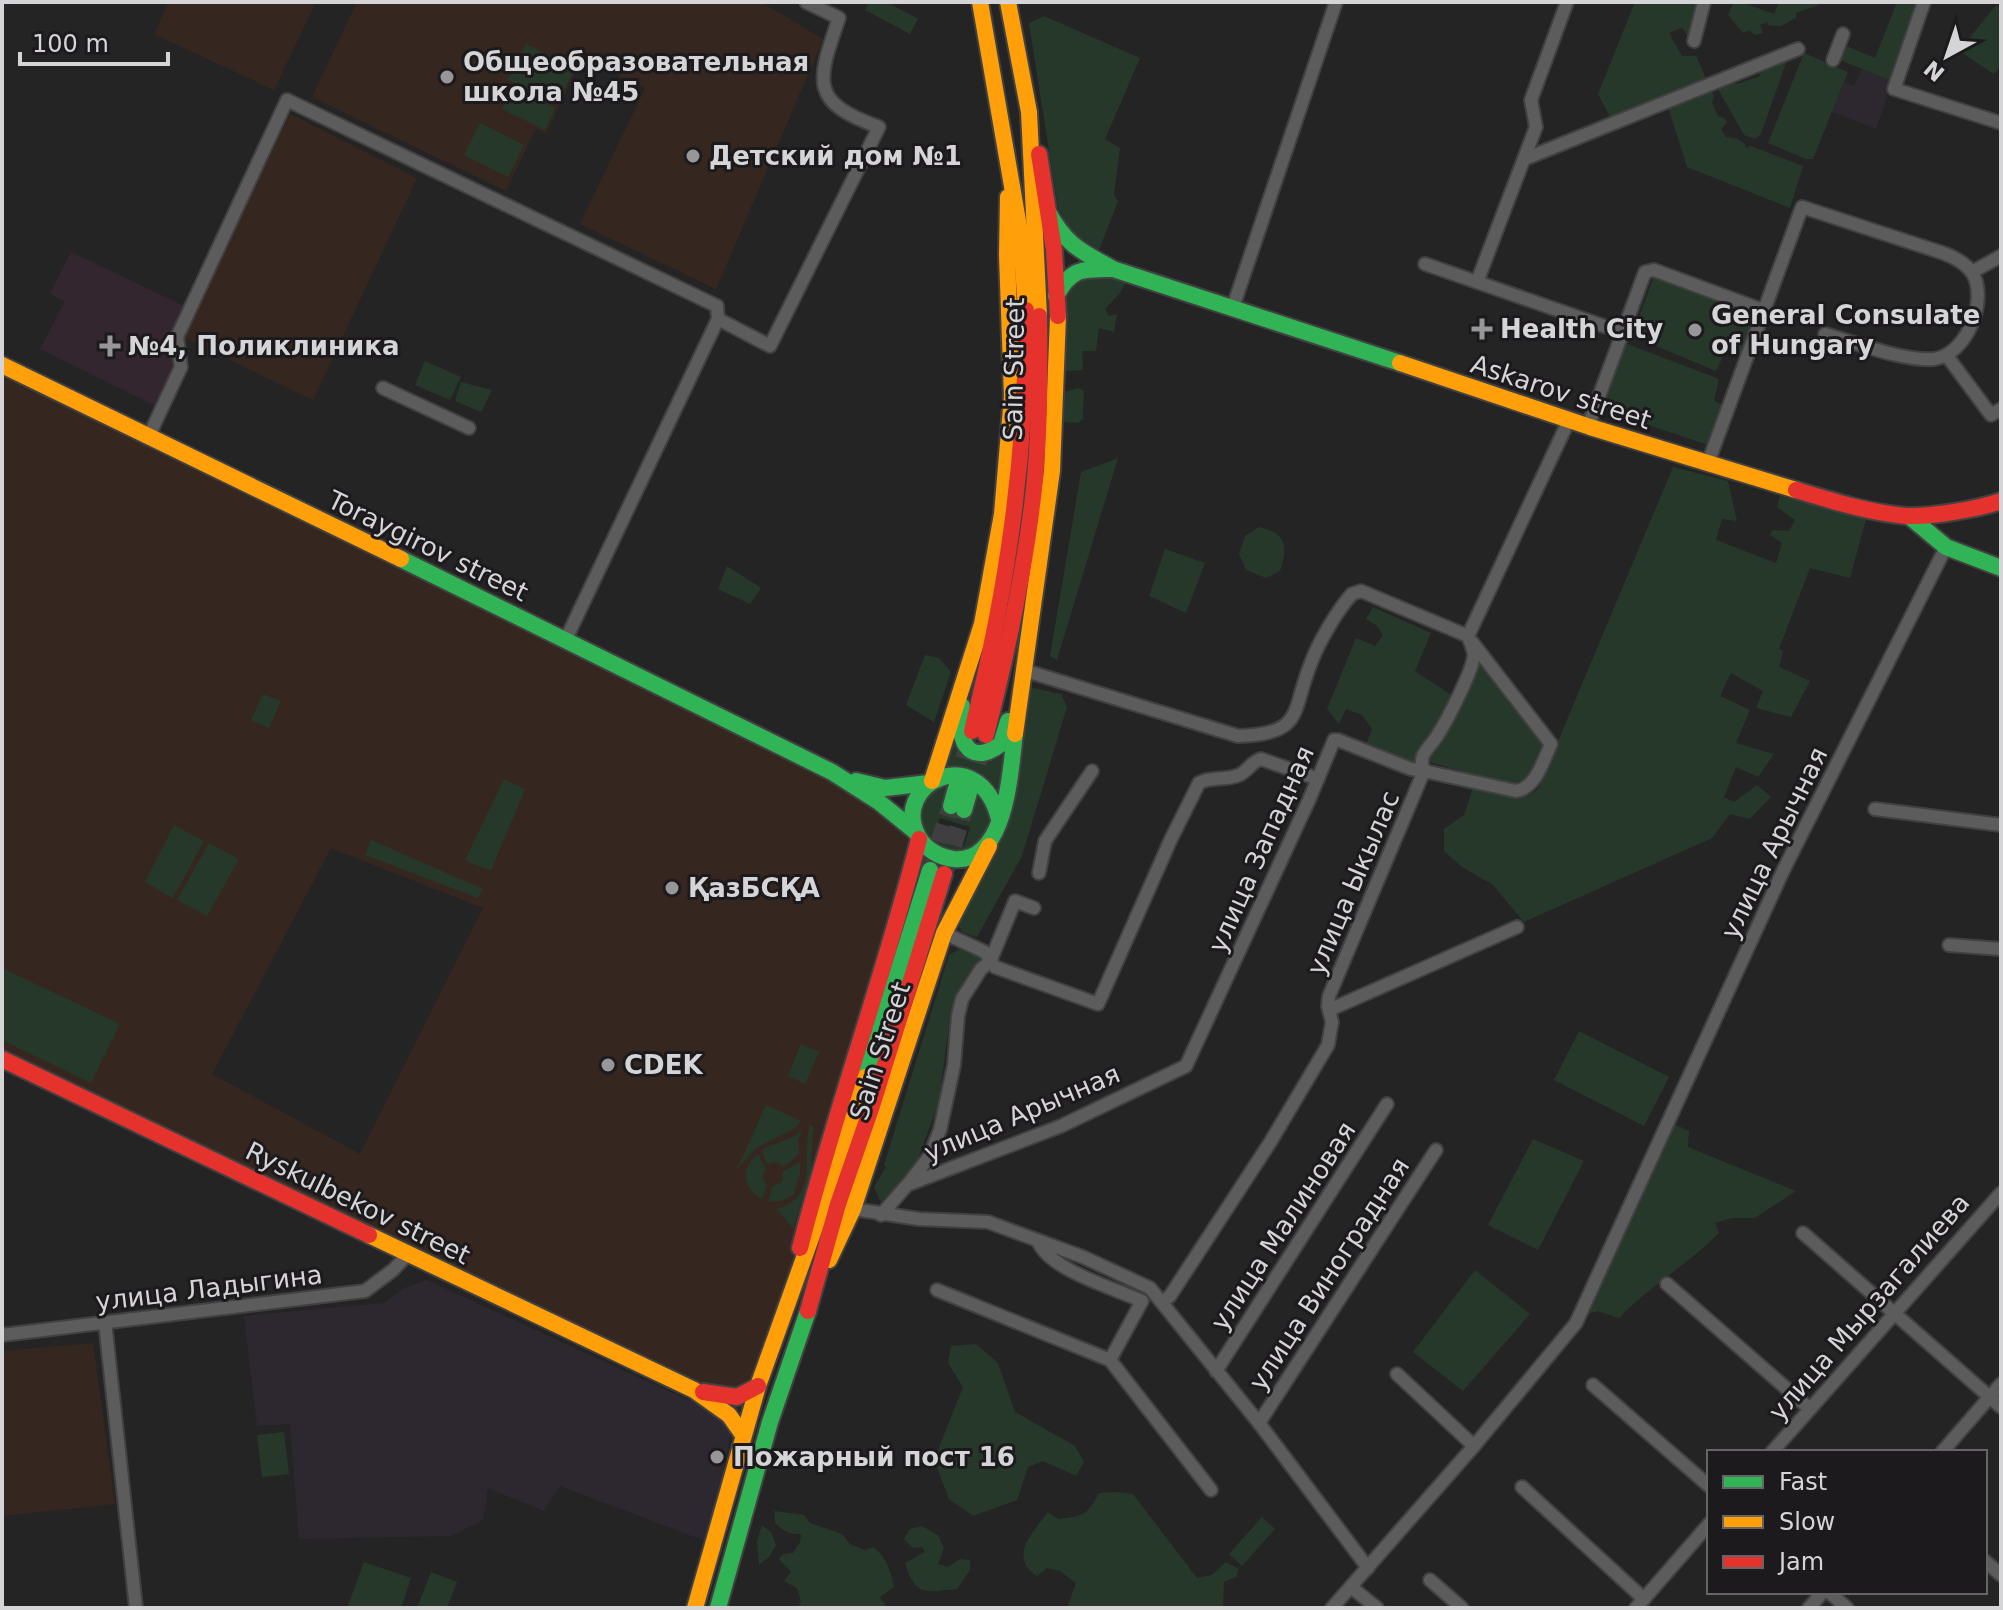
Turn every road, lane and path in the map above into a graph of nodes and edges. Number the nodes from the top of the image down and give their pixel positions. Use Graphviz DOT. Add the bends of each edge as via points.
graph roads {
  1 [pos="806,2"];
  2 [pos="980,2"];
  3 [pos="1008,2"];
  4 [pos="1336,2"];
  5 [pos="1567,2"];
  6 [pos="1704,2"];
  7 [pos="1924,2"];
  8 [pos="1843,34"];
  9 [pos="1694,41"];
  10 [pos="1798,49"];
  11 [pos="1833,60"];
  12 [pos="1029,112"];
  13 [pos="2001,123"];
  14 [pos="1527,158"];
  15 [pos="1008,167"];
  16 [pos="1047,210"];
  17 [pos="2001,256"];
  18 [pos="1425,264"];
  19 [pos="1113,269"];
  20 [pos="1972,272"];
  21 [pos="1477,282"];
  22 [pos="1056,297"];
  23 [pos="1233,307"];
  24 [pos="1765,311"];
  25 [pos="718,319"];
  26 [pos="1621,332"];
  27 [pos="1825,334"];
  28 [pos="1947,356"];
  29 [pos="2,365"];
  30 [pos="383,388"];
  31 [pos="2001,409"];
  32 [pos="1569,420"];
  33 [pos="1588,426"];
  34 [pos="469,428"];
  35 [pos="148,438"];
  36 [pos="1708,463"];
  37 [pos="2001,501"];
  38 [pos="1909,516"];
  39 [pos="1946,547"];
  40 [pos="2001,568"];
  41 [pos="1468,636"];
  42 [pos="566,639"];
  43 [pos="968,669"];
  44 [pos="1023,670"];
  45 [pos="1092,771"];
  46 [pos="1424,771"];
  47 [pos="832,772"];
  48 [pos="1318,779"];
  49 [pos="931,782"];
  50 [pos="964,787"];
  51 [pos="957,808"];
  52 [pos="1875,809"];
  53 [pos="2001,825"];
  54 [pos="997,826"];
  55 [pos="917,835"];
  56 [pos="1039,873"];
  57 [pos="1034,908"];
  58 [pos="1517,927"];
  59 [pos="944,933"];
  60 [pos="1949,945"];
  61 [pos="2001,949"];
  62 [pos="990,962"];
  63 [pos="1329,1010"];
  64 [pos="2,1059"];
  65 [pos="1188,1063"];
  66 [pos="1387,1104"];
  67 [pos="1436,1150"];
  68 [pos="907,1185"];
  69 [pos="2001,1193"];
  70 [pos="853,1209"];
  71 [pos="881,1215"];
  72 [pos="1803,1233"];
  73 [pos="1038,1241"];
  74 [pos="408,1254"];
  75 [pos="1667,1284"];
  76 [pos="816,1286"];
  77 [pos="937,1290"];
  78 [pos="789,1297"];
  79 [pos="1162,1302"];
  80 [pos="1894,1312"];
  81 [pos="105,1322"];
  82 [pos="2,1335"];
  83 [pos="1110,1360"];
  84 [pos="1216,1371"];
  85 [pos="1397,1374"];
  86 [pos="2001,1384"];
  87 [pos="1593,1385"];
  88 [pos="758,1386"];
  89 [pos="694,1390"];
  90 [pos="1990,1397"];
  91 [pos="2001,1407"];
  92 [pos="1810,1409"];
  93 [pos="1259,1423"];
  94 [pos="743,1435"];
  95 [pos="1474,1446"];
  96 [pos="1774,1450"];
  97 [pos="1944,1450"];
  98 [pos="1707,1484"];
  99 [pos="1522,1487"];
  100 [pos="1211,1490"];
  101 [pos="1707,1526"];
  102 [pos="1368,1568"];
  103 [pos="1430,1580"];
  104 [pos="1351,1587"];
  105 [pos="1831,1594"];
  106 [pos="1640,1604"];
  107 [pos="696,1606"];
  108 [pos="136,1608"];
  109 [pos="720,1608"];
  110 [pos="1332,1608"];
  111 [pos="1377,1608"];
  112 [pos="1462,1608"];
  113 [pos="1847,1608"];
  1 -- 25 [label="street" via="839,18 823,79 826,95 836,107 879,127 770,346"];
  2 -- 15 [label="street, Sain Street"];
  3 -- 12 [label="street, Sain Street"];
  4 -- 23 [label="street"];
  5 -- 14 [label="street" via="1531,100 1536,127"];
  6 -- 9 [label="street"];
  7 -- 13 [label="street" via="1894,89"];
  8 -- 11 [label="street"];
  10 -- 14 [label="street"];
  12 -- 15 [label="street, Sain Street" via="1041,347 1039,420 1030,525 1011,636 979,733 1023,453 1024,273"];
  12 -- 16 [label="street"];
  14 -- 21 [label="street"];
  15 -- 43 [label="street" via="1008,453 989,593"];
  16 -- 19 [label="street" via="1061,235"];
  16 -- 22 [label="street"];
  17 -- 20 [label="street"];
  18 -- 21 [label="street"];
  19 -- 22 [label="street" via="1075,271"];
  19 -- 23 [label="street, Askarov street"];
  20 -- 24 [label="street" via="1943,253 1802,207"];
  20 -- 28 [label="street" via="1976,293 1971,326"];
  21 -- 26 [label="street"];
  22 -- 44 [label="street" via="1054,437"];
  23 -- 32 [label="street, Askarov street"];
  24 -- 26 [label="street" via="1654,270 1645,272"];
  24 -- 36 [label="street"];
  25 -- 35 [label="street" via="717,306 287,100 177,337 181,367"];
  25 -- 42 [label="street"];
  26 -- 33 [label="street"];
  27 -- 28 [label="street" via="1918,359"];
  28 -- 31 [label="street" via="1991,415"];
  29 -- 35 [label="street, Toraygirov street"];
  30 -- 34 [label="street"];
  32 -- 33 [label="street, Askarov street"];
  32 -- 41 [label="street"];
  33 -- 36 [label="street, Askarov street"];
  35 -- 42 [label="street, Toraygirov street"];
  36 -- 38 [label="street, Askarov street" via="1836,502"];
  37 -- 38 [label="street, Askarov street"];
  38 -- 39 [label="street"];
  39 -- 40 [label="street"];
  39 -- 95 [label="street, улица Арычная" via="1783,871 1576,1323"];
  41 -- 44 [label="street" via="1361,591 1352,594 1311,662 1297,711 1267,735 1238,736"];
  41 -- 46 [label="street" via="1472,662 1435,739 1422,754"];
  41 -- 46 [label="street, улица Ыкылас" via="1551,744 1531,785 1516,791"];
  42 -- 47 [label="street, Toraygirov street"];
  43 -- 44 [label="street" via="959,730 966,746 979,752 1001,744"];
  43 -- 49 [label="street"];
  44 -- 54 [label="street, Sain Street"];
  45 -- 56 [label="street" via="1045,841"];
  46 -- 48 [label="street, улица Западная" via="1334,740"];
  46 -- 63 [label="street, улица Ыкылас" via="1329,996"];
  47 -- 49 [label="street" via="885,788"];
  47 -- 55 [label="street"];
  48 -- 62 [label="street" via="1261,759 1240,775 1199,783 1098,1004"];
  48 -- 65 [label="street, улица Западная"];
  49 -- 54 [label="street" via="953,774 983,784 993,796"];
  49 -- 55 [label="street" via="915,804"];
  50 -- 51 [label="street"];
  52 -- 53 [label="street"];
  54 -- 55 [label="street" via="982,851 961,859 933,853"];
  54 -- 59 [label="street, Sain Street"];
  55 -- 78 [label="street, Sain Street" via="904,905 821,1168"];
  57 -- 62 [label="street" via="1015,901"];
  58 -- 63 [label="street"];
  59 -- 62 [label="street" via="985,952"];
  59 -- 70 [label="street, Sain Street"];
  60 -- 61 [label="street"];
  62 -- 68 [label="street" via="962,999 940,1130 929,1157"];
  63 -- 79 [label="street, улица Ыкылас" via="1331,1033 1320,1059"];
  64 -- 74 [label="street, Ryskulbekov street"];
  65 -- 68 [label="street, улица Арычная" via="1061,1126"];
  66 -- 84 [label="street, улица Малиновая"];
  67 -- 93 [label="street, улица Виноградная"];
  68 -- 71 [label="street, улица Арычная"];
  69 -- 80 [label="street, улица Мырзагалиева"];
  70 -- 71 [label="street"];
  70 -- 76 [label="street, Sain Street"];
  71 -- 73 [label="street" via="988,1222"];
  72 -- 80 [label="street"];
  73 -- 79 [label="street" via="1140,1282"];
  73 -- 83 [label="street" via="1057,1264 1142,1301"];
  74 -- 81 [label="street, улица Ладыгина" via="365,1291"];
  74 -- 89 [label="street, Ryskulbekov street"];
  75 -- 92 [label="street"];
  76 -- 78 [label="street, Sain Street" via="937,872"];
  76 -- 109 [label="street, Sain Street" via="770,1422"];
  77 -- 83 [label="street"];
  78 -- 88 [label="street, Sain Street"];
  79 -- 84 [label="street"];
  80 -- 90 [label="street"];
  80 -- 92 [label="street, улица Мырзагалиева"];
  81 -- 82 [label="street, улица Ладыгина"];
  81 -- 108 [label="street"];
  83 -- 100 [label="street"];
  84 -- 93 [label="street"];
  85 -- 95 [label="street"];
  86 -- 90 [label="street"];
  87 -- 98 [label="street"];
  88 -- 89 [label="street" via="737,1397"];
  88 -- 94 [label="street, Sain Street"];
  89 -- 94 [label="street" via="729,1415"];
  90 -- 91 [label="street"];
  90 -- 97 [label="street"];
  92 -- 96 [label="street, улица Мырзагалиева"];
  93 -- 102 [label="street"];
  94 -- 107 [label="street, Sain Street"];
  95 -- 102 [label="street, улица Арычная"];
  99 -- 106 [label="street"];
  101 -- 106 [label="street"];
  102 -- 104 [label="street, улица Арычная"];
  103 -- 112 [label="street"];
  104 -- 110 [label="street, улица Арычная"];
  104 -- 111 [label="street"];
  105 -- 113 [label="street"];
}
